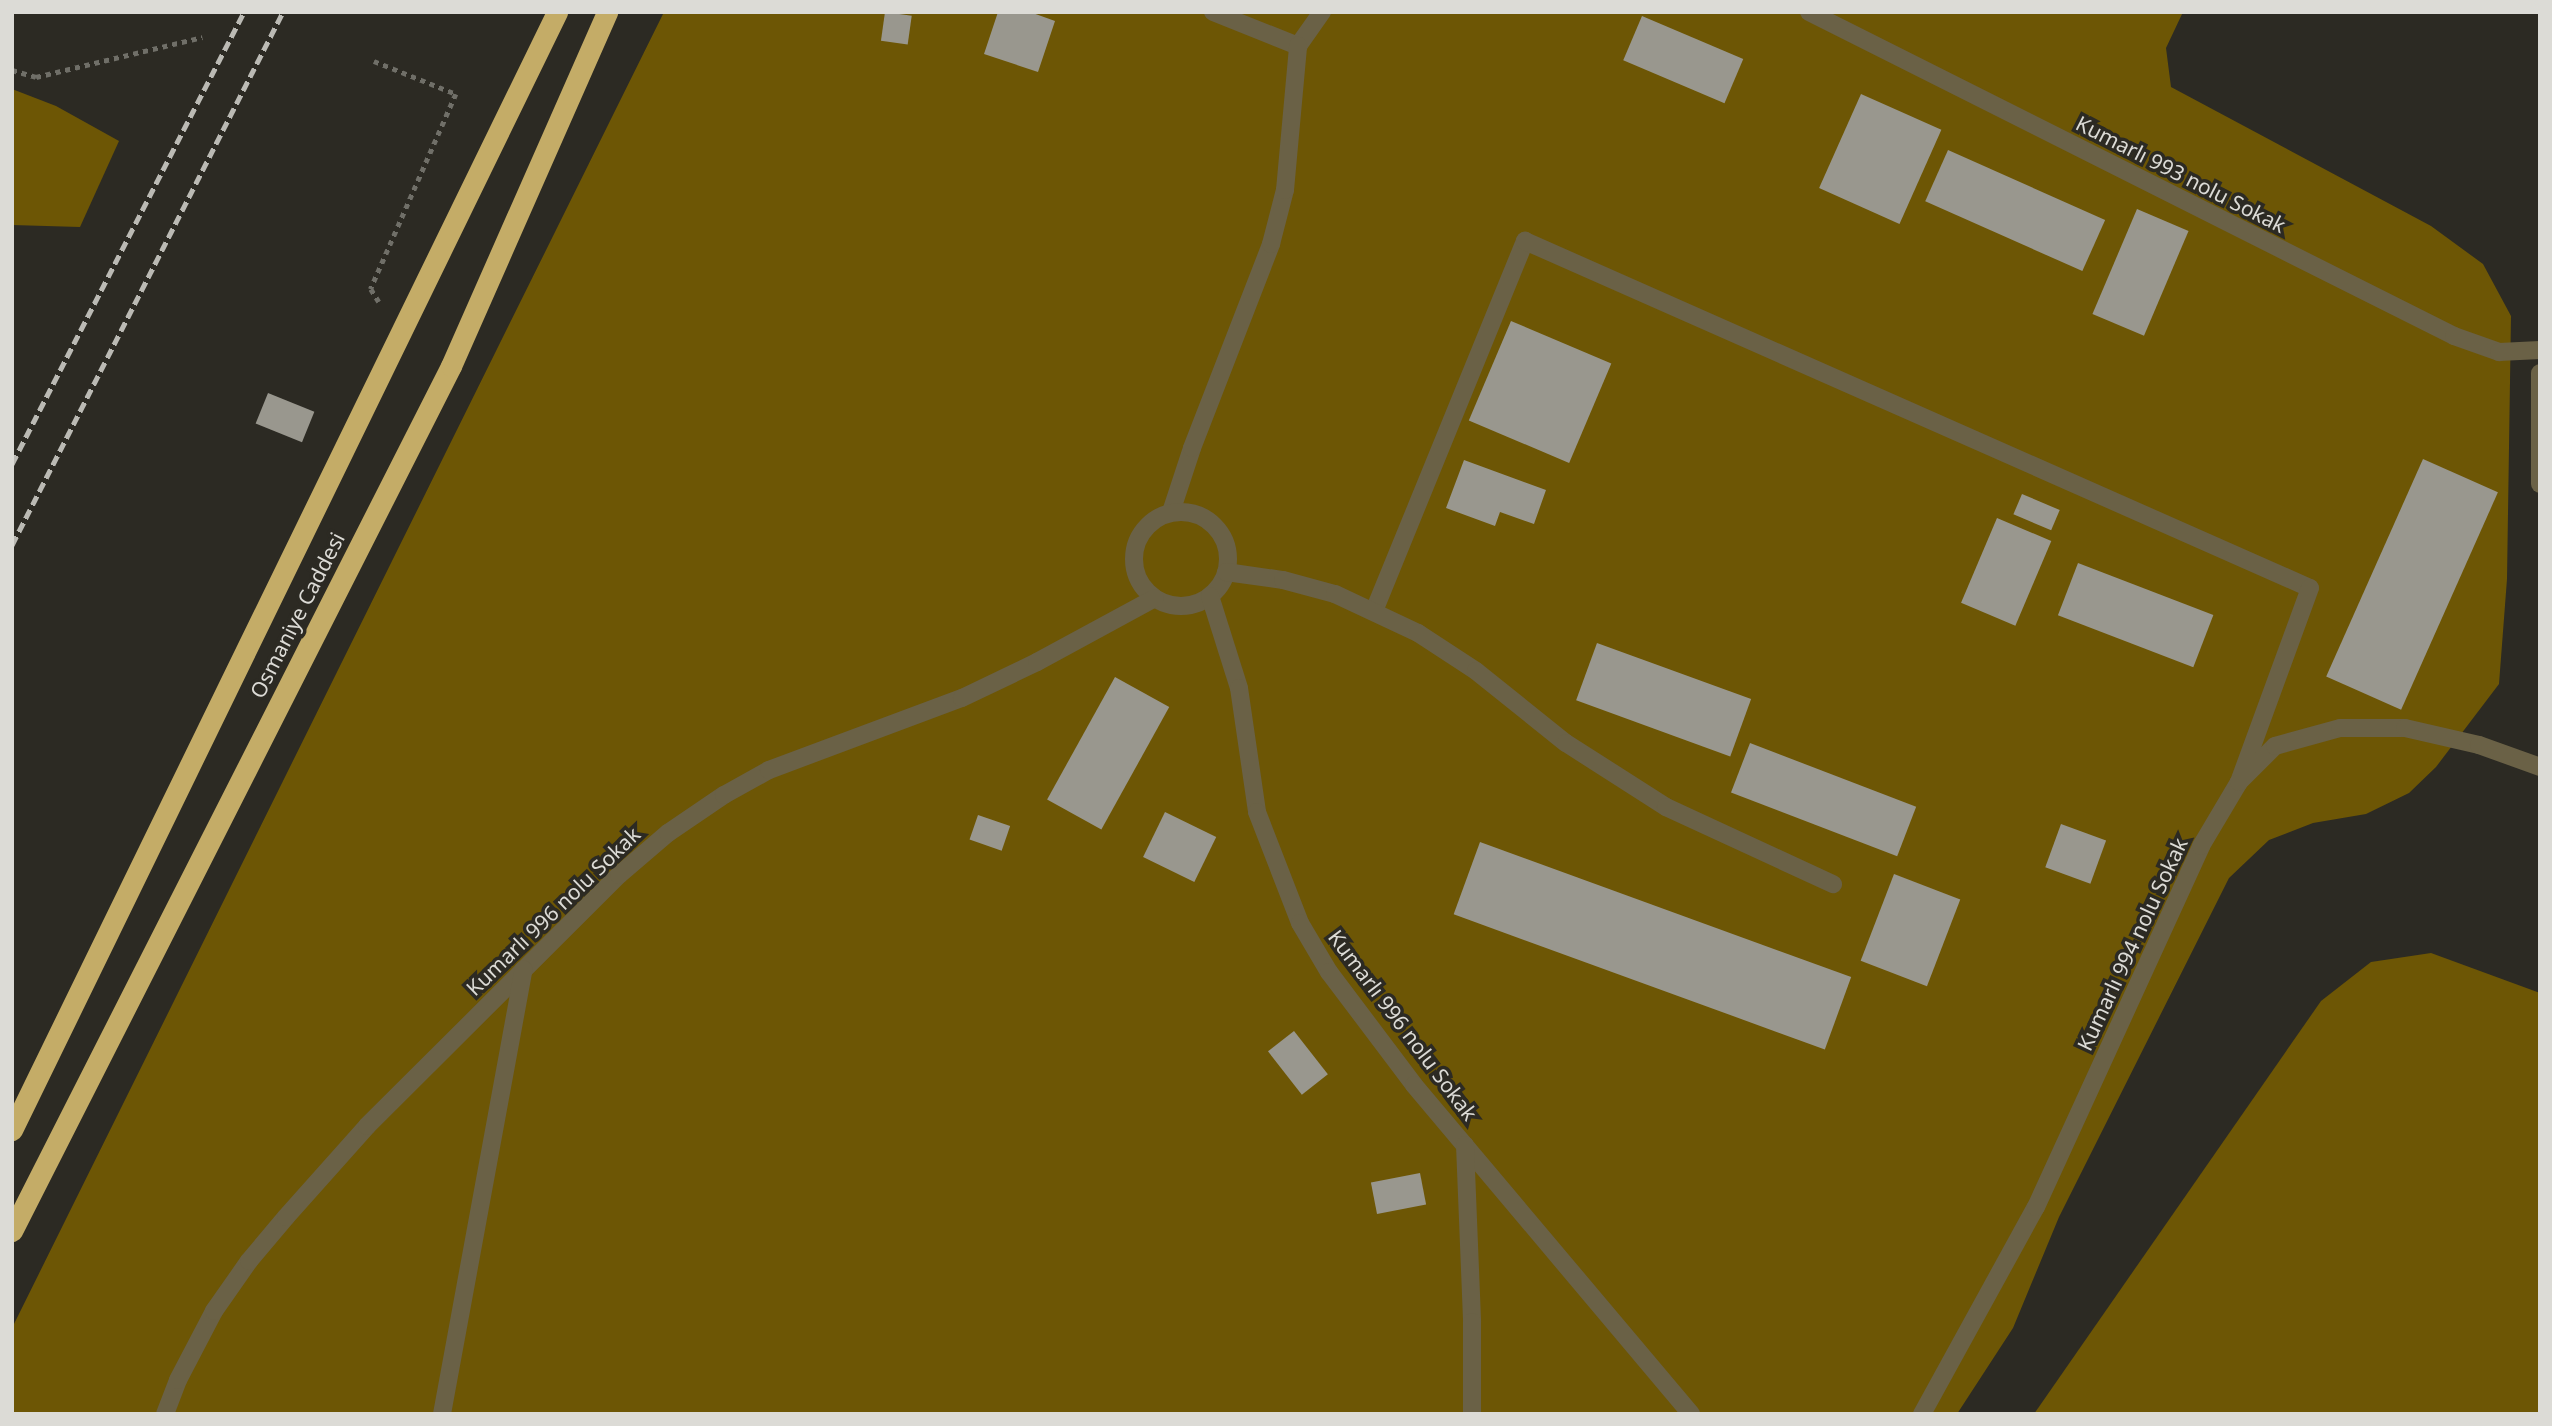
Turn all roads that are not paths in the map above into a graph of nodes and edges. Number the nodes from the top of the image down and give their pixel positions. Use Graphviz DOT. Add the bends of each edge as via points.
graph roads {
  1 [pos="557,12"];
  2 [pos="607,12"];
  3 [pos="1213,12"];
  4 [pos="1322,12"];
  5 [pos="1809,12"];
  6 [pos="1298,46"];
  7 [pos="2540,350"];
  8 [pos="2540,373"];
  9 [pos="2540,484"];
  10 [pos="1171,513"];
  11 [pos="1226,572"];
  12 [pos="1210,596"];
  13 [pos="1155,598"];
  14 [pos="1374,611"];
  15 [pos="2540,767"];
  16 [pos="2239,782"];
  17 [pos="1833,884"];
  18 [pos="524,969"];
  19 [pos="12,1130"];
  20 [pos="1465,1146"];
  21 [pos="12,1231"];
  22 [pos="165,1414"];
  23 [pos="442,1414"];
  24 [pos="1472,1414"];
  25 [pos="1691,1414"];
  26 [pos="1922,1414"];
  1 -- 19 [label="highway"];
  2 -- 21 [label="highway, Osmaniye Caddesi" via="451,366"];
  3 -- 6 [label="street"];
  4 -- 6 [label="street"];
  5 -- 7 [label="street, Kumarlı 993 nolu Sokak" via="2454,336 2499,352"];
  6 -- 10 [label="street" via="1285,190 1271,244"];
  8 -- 9 [label="street"];
  10 -- 11 [label="street" via="1188,512 1216,526 1228,556"];
  10 -- 13 [label="street" via="1156,519 1136,544 1137,575"];
  11 -- 12 [label="street"];
  11 -- 14 [label="street" via="1283,580 1335,594"];
  12 -- 13 [label="street" via="1182,606"];
  12 -- 20 [label="street, Kumarlı 996 nolu Sokak" via="1239,688 1258,812 1300,923 1329,972"];
  13 -- 18 [label="street, Kumarlı 996 nolu Sokak" via="962,698 769,771 724,794 618,875"];
  14 -- 16 [label="street" via="1525,241 2310,588"];
  14 -- 17 [label="street" via="1476,671 1566,743 1667,807"];
  15 -- 16 [label="street, Kumarlı 994 nolu Sokak" via="2479,745 2405,728 2340,728 2275,746"];
  16 -- 26 [label="street, Kumarlı 994 nolu Sokak" via="2201,846 2036,1207"];
  18 -- 22 [label="street, Kumarlı 996 nolu Sokak" via="366,1126 249,1261 214,1311"];
  18 -- 23 [label="street"];
  20 -- 24 [label="street"];
  20 -- 25 [label="street, Kumarlı 996 nolu Sokak"];
}
